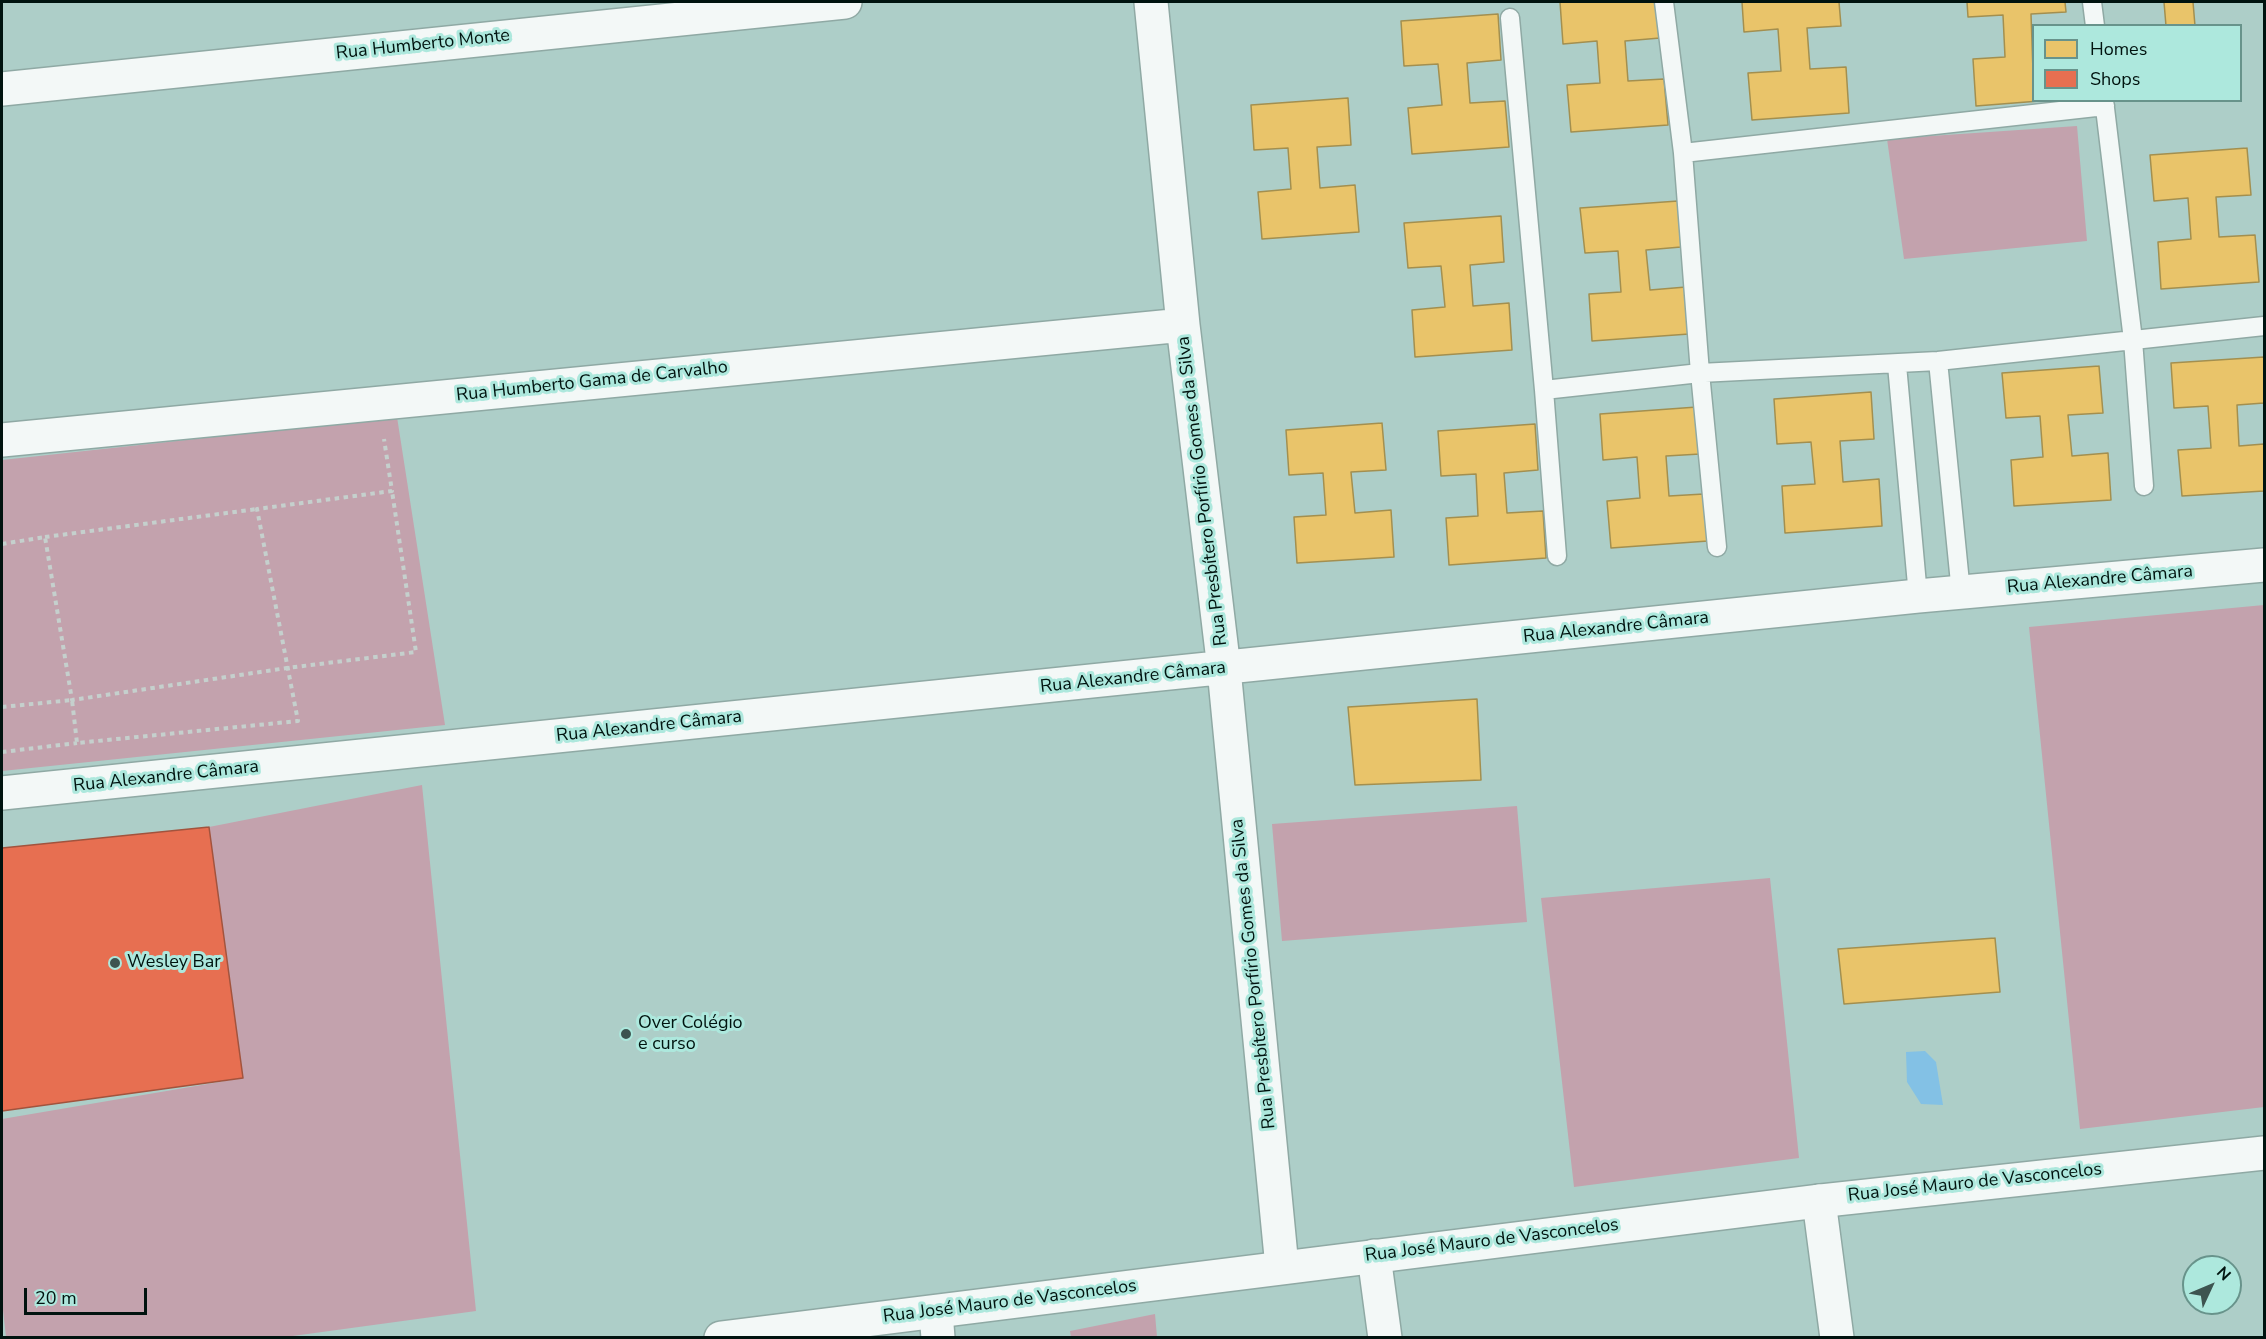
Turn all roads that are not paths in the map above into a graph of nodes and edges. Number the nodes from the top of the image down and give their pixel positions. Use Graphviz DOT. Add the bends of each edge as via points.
graph roads {
  1 [pos="845,2"];
  2 [pos="1151,2"];
  3 [pos="1664,2"];
  4 [pos="2092,2"];
  5 [pos="1510,18"];
  6 [pos="2095,24"];
  7 [pos="2,89"];
  8 [pos="2104,103"];
  9 [pos="1683,153"];
  10 [pos="1183,325"];
  11 [pos="2265,326"];
  12 [pos="2133,340"];
  13 [pos="1938,362"];
  14 [pos="1897,365"];
  15 [pos="1700,374"];
  16 [pos="1544,390"];
  17 [pos="2,440"];
  18 [pos="2144,486"];
  19 [pos="1717,547"];
  20 [pos="1557,556"];
  21 [pos="2265,565"];
  22 [pos="1961,593"];
  23 [pos="1918,596"];
  24 [pos="1224,669"];
  25 [pos="2,793"];
  26 [pos="2265,1153"];
  27 [pos="1819,1201"];
  28 [pos="1374,1256"];
  29 [pos="1282,1267"];
  30 [pos="937,1325"];
  31 [pos="721,1338"];
  32 [pos="1385,1338"];
  33 [pos="1837,1338"];
  1 -- 7 [label="street, Rua Humberto Monte"];
  2 -- 10 [label="street, Rua Presbítero Porfírio Gomes da Silva"];
  3 -- 9 [label="lane"];
  4 -- 6 [label="lane"];
  5 -- 16 [label="lane"];
  8 -- 9 [label="lane"];
  8 -- 12 [label="lane"];
  9 -- 15 [label="lane"];
  10 -- 17 [label="street, Rua Humberto Gama de Carvalho"];
  10 -- 24 [label="street, Rua Presbítero Porfírio Gomes da Silva"];
  11 -- 12 [label="lane"];
  12 -- 13 [label="lane"];
  12 -- 18 [label="lane"];
  13 -- 14 [label="lane"];
  13 -- 22 [label="lane"];
  14 -- 15 [label="lane"];
  14 -- 23 [label="lane"];
  15 -- 16 [label="lane"];
  15 -- 19 [label="lane"];
  16 -- 20 [label="lane"];
  21 -- 22 [label="street, Rua Alexandre Câmara"];
  22 -- 23 [label="street, Rua Alexandre Câmara"];
  23 -- 24 [label="street, Rua Alexandre Câmara"];
  24 -- 25 [label="street, Rua Alexandre Câmara"];
  24 -- 29 [label="street, Rua Presbítero Porfírio Gomes da Silva"];
  26 -- 27 [label="street, Rua José Mauro de Vasconcelos"];
  27 -- 28 [label="street, Rua José Mauro de Vasconcelos"];
  27 -- 33 [label="street"];
  28 -- 29 [label="street, Rua José Mauro de Vasconcelos"];
  28 -- 32 [label="street"];
  29 -- 30 [label="street, Rua José Mauro de Vasconcelos"];
  30 -- 31 [label="street, Rua José Mauro de Vasconcelos"];
}
